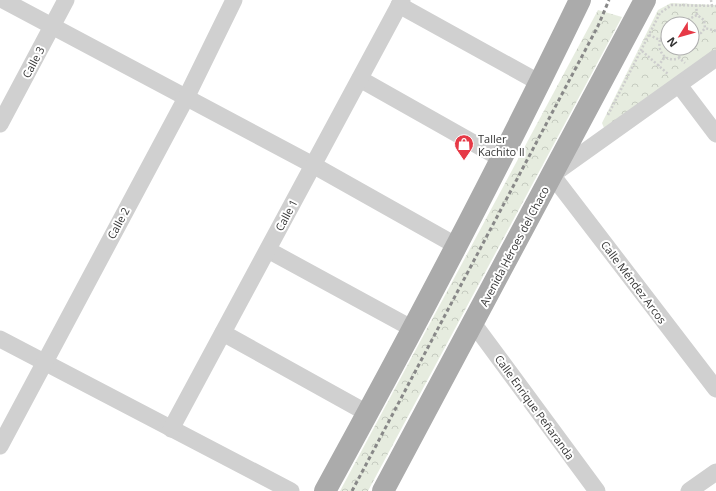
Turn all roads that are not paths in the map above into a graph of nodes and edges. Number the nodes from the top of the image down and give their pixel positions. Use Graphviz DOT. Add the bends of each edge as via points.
graph roads {
  1 [pos="3,0"];
  2 [pos="66,0"];
  3 [pos="234,0"];
  4 [pos="580,0"];
  5 [pos="645,0"];
  6 [pos="401,3"];
  7 [pos="52,26"];
  8 [pos="716,58"];
  9 [pos="360,79"];
  10 [pos="676,82"];
  11 [pos="540,83"];
  12 [pos="186,98"];
  13 [pos="0,124"];
  14 [pos="716,134"];
  15 [pos="500,158"];
  16 [pos="313,165"];
  17 [pos="552,175"];
  18 [pos="457,246"];
  19 [pos="268,250"];
  20 [pos="473,323"];
  21 [pos="413,329"];
  22 [pos="223,333"];
  23 [pos="0,339"];
  24 [pos="44,363"];
  25 [pos="716,389"];
  26 [pos="368,413"];
  27 [pos="171,429"];
  28 [pos="0,446"];
  29 [pos="716,472"];
  30 [pos="389,488"];
  31 [pos="291,491"];
  32 [pos="325,491"];
  33 [pos="596,491"];
  34 [pos="690,491"];
  1 -- 7 [label="street"];
  2 -- 7 [label="street, Calle 3"];
  3 -- 12 [label="street, Calle 2"];
  4 -- 11 [label="main road"];
  5 -- 17 [label="main road, Avenida Héroes del Chaco"];
  6 -- 9 [label="street, Calle 1"];
  6 -- 11 [label="street"];
  7 -- 12 [label="street"];
  7 -- 13 [label="street, Calle 3"];
  8 -- 10 [label="street"];
  9 -- 15 [label="street"];
  9 -- 16 [label="street, Calle 1"];
  10 -- 14 [label="street"];
  10 -- 17 [label="street"];
  11 -- 15 [label="main road"];
  12 -- 16 [label="street"];
  12 -- 24 [label="street, Calle 2"];
  15 -- 18 [label="main road"];
  16 -- 18 [label="street"];
  16 -- 19 [label="street, Calle 1"];
  17 -- 20 [label="main road, Avenida Héroes del Chaco"];
  17 -- 25 [label="street, Calle Méndez Arcos"];
  18 -- 21 [label="main road"];
  19 -- 21 [label="street"];
  19 -- 22 [label="street, Calle 1"];
  20 -- 30 [label="main road, Avenida Héroes del Chaco"];
  20 -- 33 [label="street, Calle Enrique Peñaranda"];
  21 -- 26 [label="main road"];
  22 -- 26 [label="street"];
  22 -- 27 [label="street, Calle 1"];
  23 -- 24 [label="street"];
  24 -- 27 [label="street"];
  24 -- 28 [label="street, Calle 2"];
  26 -- 32 [label="main road"];
  27 -- 31 [label="street"];
  29 -- 34 [label="street"];
}
